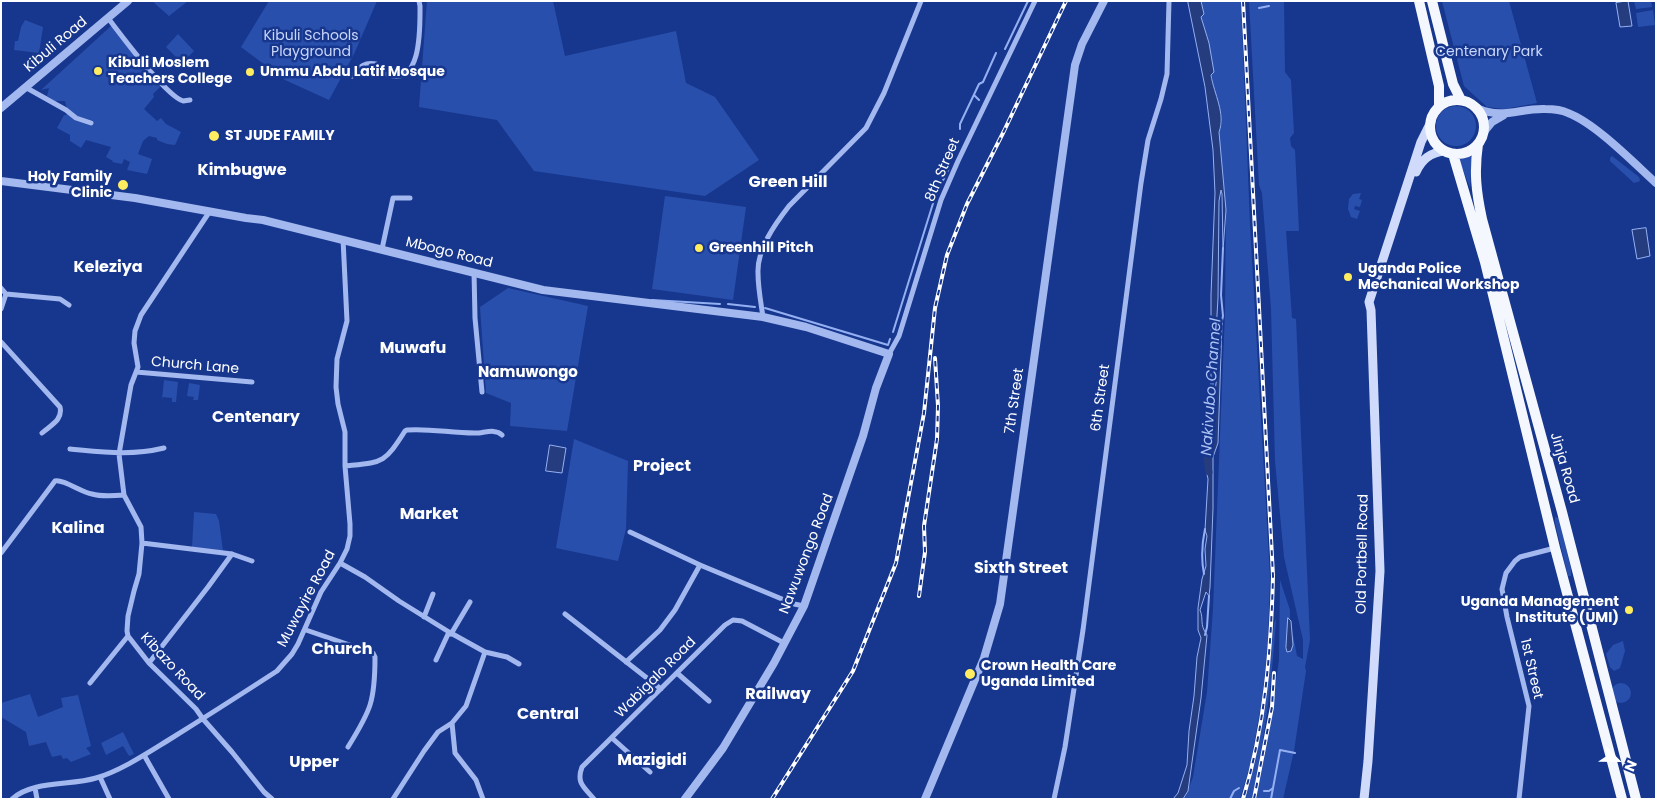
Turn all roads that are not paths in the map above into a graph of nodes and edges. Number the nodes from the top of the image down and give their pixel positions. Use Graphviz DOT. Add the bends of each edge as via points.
graph roads {
  1 [pos="128,1"];
  2 [pos="419,1"];
  3 [pos="921,1"];
  4 [pos="1035,1"];
  5 [pos="1104,1"];
  6 [pos="1169,1"];
  7 [pos="1419,1"];
  8 [pos="1432,1"];
  9 [pos="108,18"];
  10 [pos="352,76"];
  11 [pos="25,87"];
  12 [pos="190,100"];
  13 [pos="1461,100"];
  14 [pos="1439,107"];
  15 [pos="1,108"];
  16 [pos="1477,108"];
  17 [pos="1504,115"];
  18 [pos="1431,122"];
  19 [pos="91,123"];
  20 [pos="1483,133"];
  21 [pos="1478,144"];
  22 [pos="1448,152"];
  23 [pos="1,181"];
  24 [pos="1656,183"];
  25 [pos="410,198"];
  26 [pos="210,211"];
  27 [pos="342,239"];
  28 [pos="382,249"];
  29 [pos="474,272"];
  30 [pos="1,288"];
  31 [pos="6,294"];
  32 [pos="70,305"];
  33 [pos="1,308"];
  34 [pos="1371,310"];
  35 [pos="763,317"];
  36 [pos="1,342"];
  37 [pos="890,354"];
  38 [pos="136,372"];
  39 [pos="252,382"];
  40 [pos="482,392"];
  41 [pos="42,433"];
  42 [pos="502,435"];
  43 [pos="164,448"];
  44 [pos="70,449"];
  45 [pos="119,454"];
  46 [pos="345,466"];
  47 [pos="124,495"];
  48 [pos="1562,512"];
  49 [pos="1547,517"];
  50 [pos="630,532"];
  51 [pos="142,543"];
  52 [pos="1555,548"];
  53 [pos="1,552"];
  54 [pos="232,554"];
  55 [pos="252,561"];
  56 [pos="340,563"];
  57 [pos="700,565"];
  58 [pos="1578,575"];
  59 [pos="1564,579"];
  60 [pos="433,594"];
  61 [pos="470,602"];
  62 [pos="804,606"];
  63 [pos="565,614"];
  64 [pos="424,617"];
  65 [pos="306,630"];
  66 [pos="450,633"];
  67 [pos="128,636"];
  68 [pos="784,643"];
  69 [pos="485,652"];
  70 [pos="436,660"];
  71 [pos="626,662"];
  72 [pos="149,663"];
  73 [pos="519,664"];
  74 [pos="677,673"];
  75 [pos="90,683"];
  76 [pos="661,689"];
  77 [pos="709,701"];
  78 [pos="203,719"];
  79 [pos="452,723"];
  80 [pos="612,738"];
  81 [pos="348,747"];
  82 [pos="144,755"];
  83 [pos="650,772"];
  84 [pos="100,777"];
  85 [pos="35,788"];
  86 [pos="12,799"];
  87 [pos="37,799"];
  88 [pos="110,799"];
  89 [pos="169,799"];
  90 [pos="272,799"];
  91 [pos="393,799"];
  92 [pos="483,799"];
  93 [pos="594,799"];
  94 [pos="685,799"];
  95 [pos="925,799"];
  96 [pos="1054,799"];
  97 [pos="1364,799"];
  98 [pos="1519,799"];
  99 [pos="1622,799"];
  100 [pos="1636,799"];
  1 -- 9 [label="street, Kibuli Road"];
  2 -- 10 [label="street" via="418,45 411,70 394,76 384,73 376,64 367,63"];
  3 -- 35 [label="street" via="884,93 866,128 789,206 768,240 760,256 758,274"];
  4 -- 37 [label="street, 8th Street" via="941,200 899,336"];
  5 -- 95 [label="street, 7th Street" via="1075,65 1000,604 984,658"];
  6 -- 96 [label="street, 6th Street" via="1167,74 1148,140 1141,183 1082,639"];
  7 -- 14 [label="highway" via="1439,86"];
  8 -- 13 [label="highway" via="1453,84"];
  9 -- 11 [label="street, Kibuli Road"];
  9 -- 12 [label="street" via="172,95 183,101"];
  11 -- 15 [label="street, Kibuli Road"];
  11 -- 19 [label="street" via="76,118"];
  13 -- 14 [label="highway"];
  13 -- 16 [label="highway"];
  14 -- 18 [label="highway"];
  16 -- 17 [label="street"];
  16 -- 20 [label="highway" via="1484,124"];
  17 -- 20 [label="street"];
  17 -- 24 [label="street" via="1544,109 1567,112 1592,127"];
  18 -- 22 [label="highway" via="1433,139"];
  18 -- 34 [label="main road, Old Portbell Road" via="1421,142 1370,299"];
  20 -- 21 [label="highway"];
  21 -- 22 [label="highway" via="1462,154"];
  21 -- 48 [label="highway, Jinja Road" via="1475,172 1482,219"];
  22 -- 34 [label="main road, Old Portbell Road" via="1426,157 1415,173"];
  22 -- 49 [label="highway, Jinja Road" via="1485,262"];
  23 -- 26 [label="street, Mbogo Road"];
  25 -- 28 [label="street" via="393,198"];
  26 -- 27 [label="street, Mbogo Road"];
  26 -- 38 [label="street, Kibazo Road" via="141,315 135,335"];
  27 -- 28 [label="street, Mbogo Road"];
  27 -- 46 [label="street, Muwayire Road" via="347,321 337,359 336,381 345,432"];
  28 -- 29 [label="street, Mbogo Road"];
  29 -- 35 [label="street, Mbogo Road" via="543,290"];
  29 -- 40 [label="street"];
  30 -- 31 [label="street"];
  31 -- 32 [label="street" via="60,299"];
  31 -- 33 [label="street"];
  34 -- 97 [label="main road, Old Portbell Road" via="1380,571"];
  35 -- 37 [label="street, Mbogo Road"];
  36 -- 41 [label="street" via="60,407 58,419"];
  37 -- 62 [label="street, Nawuwongo Road"];
  38 -- 39 [label="street, Church Lane"];
  38 -- 45 [label="street, Kibazo Road" via="130,385"];
  42 -- 46 [label="street" via="500,432 408,430 381,460"];
  43 -- 45 [label="street"];
  44 -- 45 [label="street"];
  45 -- 47 [label="street, Kibazo Road"];
  46 -- 56 [label="street, Muwayire Road" via="350,536"];
  47 -- 51 [label="street, Kibazo Road" via="141,527"];
  47 -- 53 [label="street" via="93,495 55,481"];
  48 -- 49 [label="highway" via="1552,511"];
  48 -- 58 [label="highway, Jinja Road"];
  49 -- 52 [label="highway, Jinja Road"];
  50 -- 57 [label="street"];
  51 -- 54 [label="street"];
  51 -- 67 [label="street, Kibazo Road" via="142,562 128,616"];
  52 -- 59 [label="highway, Jinja Road"];
  52 -- 98 [label="street, 1st Street" via="1520,557 1506,573 1502,589 1529,706"];
  54 -- 55 [label="street"];
  54 -- 72 [label="street"];
  56 -- 64 [label="street" via="365,576"];
  56 -- 65 [label="street, Muwayire Road" via="321,592"];
  57 -- 62 [label="street"];
  57 -- 71 [label="street" via="660,630"];
  58 -- 59 [label="highway"];
  58 -- 100 [label="highway, Jinja Road"];
  59 -- 99 [label="highway, Jinja Road"];
  60 -- 64 [label="street"];
  61 -- 66 [label="street"];
  62 -- 68 [label="street, Nawuwongo Road"];
  63 -- 71 [label="street"];
  64 -- 66 [label="street"];
  65 -- 78 [label="street, Muwayire Road" via="277,671"];
  65 -- 81 [label="street" via="374,655 374,696 370,710"];
  66 -- 69 [label="street"];
  66 -- 70 [label="street"];
  67 -- 72 [label="street, Kibazo Road"];
  67 -- 75 [label="street"];
  68 -- 74 [label="street, Wabigalo Road" via="742,621 733,620"];
  68 -- 94 [label="street, Nawuwongo Road" via="723,748"];
  69 -- 73 [label="street" via="507,657"];
  69 -- 79 [label="street" via="466,706"];
  71 -- 76 [label="street"];
  72 -- 78 [label="street, Kibazo Road"];
  74 -- 76 [label="street, Wabigalo Road"];
  74 -- 77 [label="street"];
  76 -- 80 [label="street, Wabigalo Road"];
  78 -- 82 [label="street, Muwayire Road"];
  78 -- 90 [label="street, Kibazo Road"];
  79 -- 91 [label="street" via="438,732 424,750"];
  79 -- 92 [label="street" via="455,753 476,780"];
  80 -- 83 [label="street"];
  80 -- 93 [label="street, Wabigalo Road" via="582,767 579,775 580,783"];
  82 -- 84 [label="street, Muwayire Road"];
  82 -- 89 [label="street"];
  84 -- 85 [label="street, Muwayire Road"];
  84 -- 88 [label="street"];
  85 -- 86 [label="street, Muwayire Road"];
  85 -- 87 [label="street"];
}
